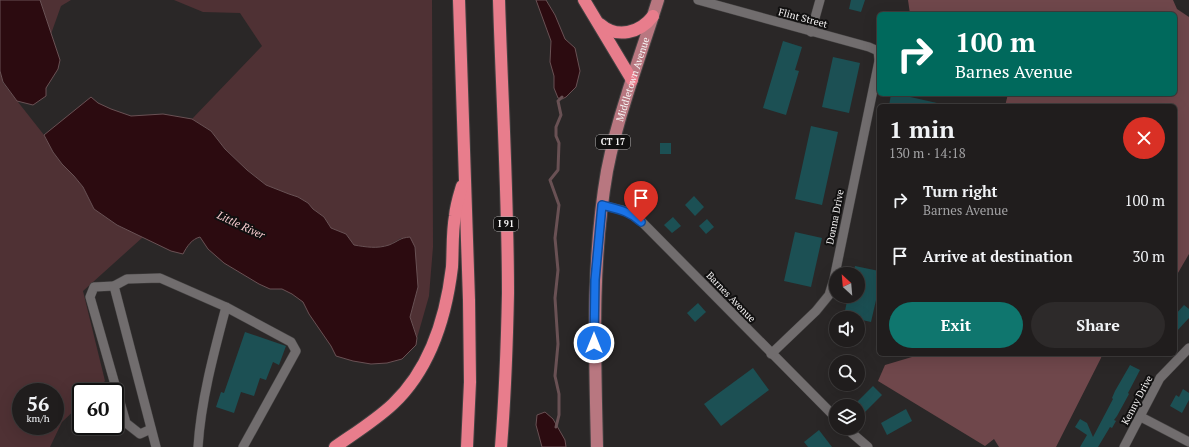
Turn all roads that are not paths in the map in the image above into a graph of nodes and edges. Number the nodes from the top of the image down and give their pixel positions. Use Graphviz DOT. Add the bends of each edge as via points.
graph roads {
  1 [pos="459,0"];
  2 [pos="499,0"];
  3 [pos="584,0"];
  4 [pos="658,0"];
  5 [pos="698,0"];
  6 [pos="820,0"];
  7 [pos="653,16"];
  8 [pos="597,22"];
  9 [pos="811,32"];
  10 [pos="877,56"];
  11 [pos="877,68"];
  12 [pos="632,80"];
  13 [pos="466,178"];
  14 [pos="602,205"];
  15 [pos="114,286"];
  16 [pos="226,307"];
  17 [pos="1189,348"];
  18 [pos="771,354"];
  19 [pos="829,411"];
  20 [pos="1141,417"];
  21 [pos="151,428"];
  22 [pos="854,435"];
  23 [pos="1189,442"];
  24 [pos="156,447"];
  25 [pos="198,447"];
  26 [pos="243,447"];
  27 [pos="335,447"];
  28 [pos="467,447"];
  29 [pos="501,447"];
  30 [pos="596,447"];
  31 [pos="868,447"];
  32 [pos="1124,447"];
  1 -- 13 [label="highway"];
  2 -- 29 [label="highway, I 91" via="508,292"];
  3 -- 8 [label="highway"];
  4 -- 7 [label="main road, Middletown Avenue / CT 17"];
  5 -- 9 [label="street, Flint Street"];
  6 -- 9 [label="street"];
  7 -- 8 [label="highway" via="641,27 626,33 611,31"];
  7 -- 12 [label="main road, Middletown Avenue / CT 17"];
  8 -- 12 [label="highway"];
  9 -- 10 [label="street, Flint Street" via="868,47"];
  11 -- 18 [label="street, Donna Drive" via="829,294 816,311"];
  12 -- 14 [label="main road, Middletown Avenue / CT 17" via="613,142"];
  13 -- 27 [label="highway" via="455,214 452,267 446,301 429,354 410,386 393,404"];
  13 -- 28 [label="highway" via="470,348"];
  14 -- 18 [label="street, Barnes Avenue" via="636,216"];
  14 -- 30 [label="main road, Middletown Avenue / CT 17" via="594,308"];
  15 -- 16 [label="street" via="127,279 160,278"];
  15 -- 21 [label="street"];
  15 -- 21 [label="street" via="94,287 90,297 126,423 140,434"];
  16 -- 25 [label="street" via="199,423"];
  16 -- 26 [label="street" via="291,342 296,351"];
  17 -- 20 [label="street, Kenny Drive" via="1160,378"];
  18 -- 19 [label="street, Barnes Avenue"];
  20 -- 23 [label="street"];
  20 -- 32 [label="street, Kenny Drive"];
  21 -- 24 [label="street"];
  22 -- 31 [label="street"];
}
